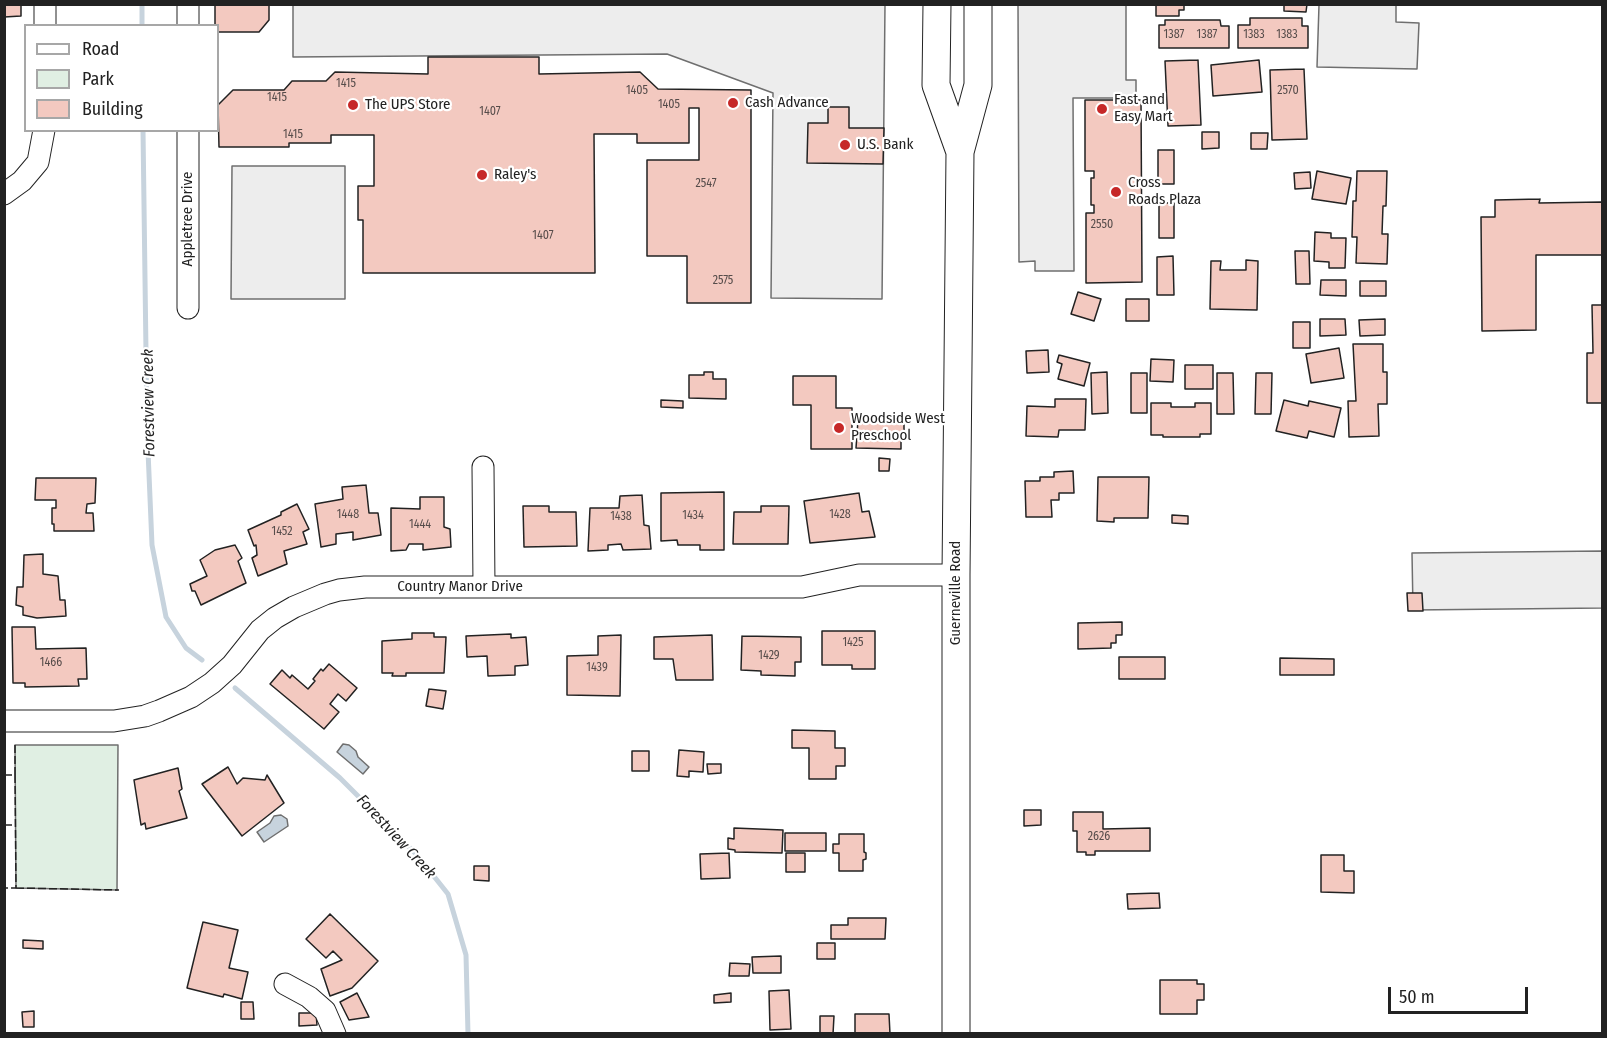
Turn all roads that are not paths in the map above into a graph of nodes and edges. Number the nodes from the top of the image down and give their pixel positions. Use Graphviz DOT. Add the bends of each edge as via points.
graph roads {
  1 [pos="45,4"];
  2 [pos="188,4"];
  3 [pos="936,4"];
  4 [pos="978,4"];
  5 [pos="45,24"];
  6 [pos="188,24"];
  7 [pos="44,132"];
  8 [pos="188,132"];
  9 [pos="960,152"];
  10 [pos="4,194"];
  11 [pos="188,308"];
  12 [pos="483,467"];
  13 [pos="956,575"];
  14 [pos="484,587"];
  15 [pos="4,721"];
  16 [pos="285,984"];
  17 [pos="335,1034"];
  18 [pos="956,1034"];
  1 -- 5 [label="street"];
  2 -- 6 [label="street"];
  3 -- 9 [label="main road, Guerneville Road" via="936,85"];
  4 -- 9 [label="main road, Guerneville Road" via="978,85"];
  7 -- 10 [label="street" via="38,162"];
  8 -- 11 [label="street, Appletree Drive"];
  9 -- 13 [label="main road, Guerneville Road"];
  12 -- 14 [label="street"];
  13 -- 14 [label="street, Country Manor Drive" via="860,575 802,587"];
  13 -- 18 [label="main road, Guerneville Road"];
  14 -- 15 [label="street, Country Manor Drive" via="365,587 325,594 275,618 223,674 175,705 145,716 114,721"];
  16 -- 17 [label="street" via="325,1011"];
}
